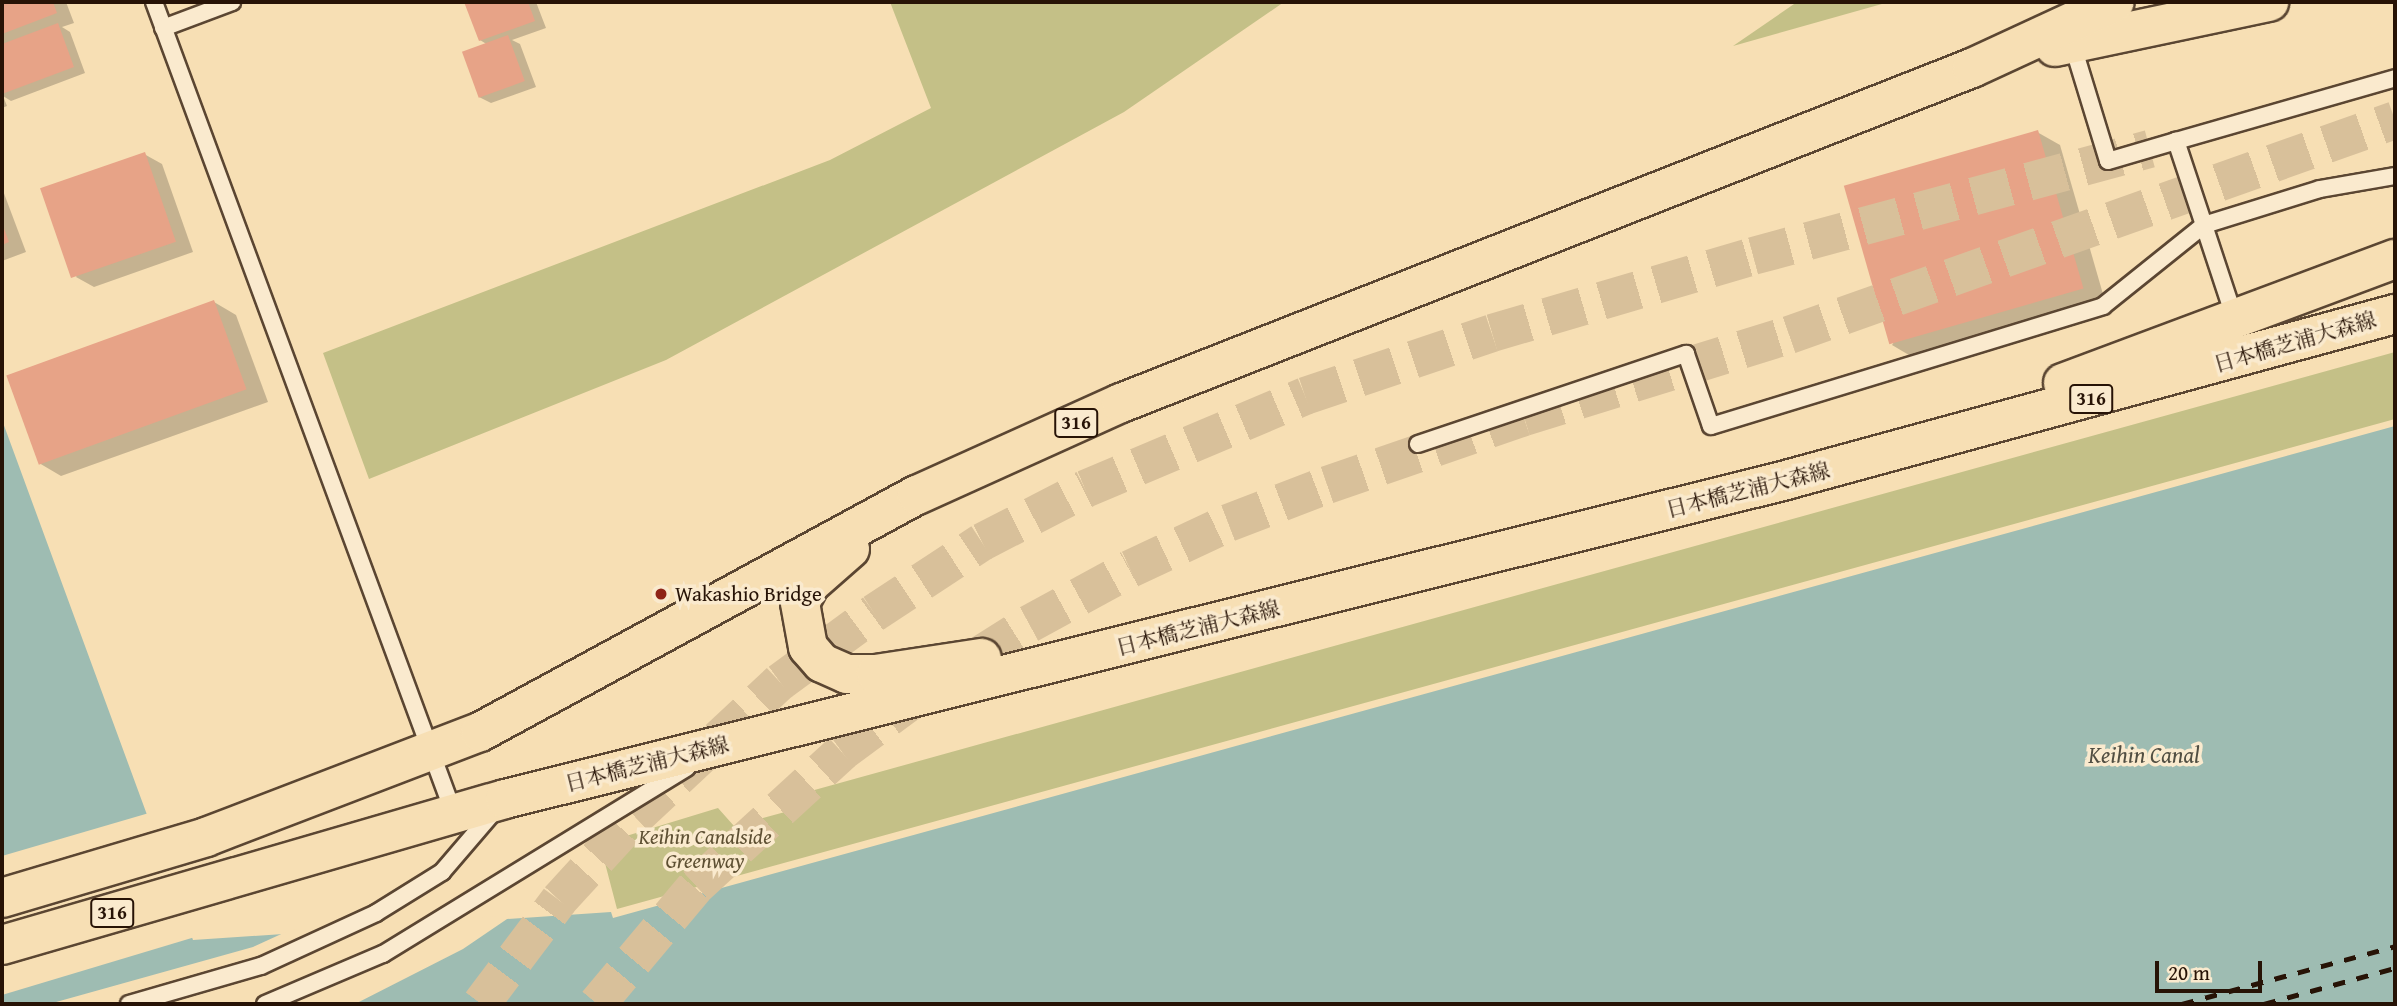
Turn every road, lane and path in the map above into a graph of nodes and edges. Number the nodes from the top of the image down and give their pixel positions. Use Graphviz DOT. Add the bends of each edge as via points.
graph roads {
  1 [pos="154,2"];
  2 [pos="232,2"];
  3 [pos="2115,2"];
  4 [pos="2269,2"];
  5 [pos="163,28"];
  6 [pos="2072,43"];
  7 [pos="1972,68"];
  8 [pos="2395,78"];
  9 [pos="2176,141"];
  10 [pos="2395,176"];
  11 [pos="2204,225"];
  12 [pos="2395,259"];
  13 [pos="2395,314"];
  14 [pos="2235,319"];
  15 [pos="1418,444"];
  16 [pos="1786,480"];
  17 [pos="917,495"];
  18 [pos="1226,621"];
  19 [pos="728,744"];
  20 [pos="430,752"];
  21 [pos="505,799"];
  22 [pos="454,814"];
  23 [pos="2,898"];
  24 [pos="2,945"];
  25 [pos="129,1004"];
  26 [pos="265,1004"];
  1 -- 5 [label="lane"];
  2 -- 5 [label="lane"];
  3 -- 7 [label="main road, 316"];
  4 -- 6 [label="main road"];
  5 -- 20 [label="lane"];
  6 -- 7 [label="main road"];
  6 -- 9 [label="lane" via="2108,161"];
  7 -- 17 [label="main road, 316" via="1121,403"];
  8 -- 9 [label="lane"];
  9 -- 11 [label="lane"];
  10 -- 11 [label="lane" via="2320,189"];
  11 -- 14 [label="lane"];
  11 -- 15 [label="lane" via="2103,306 1711,426 1686,354"];
  12 -- 14 [label="main road"];
  13 -- 16 [label="main road, 日本橋芝浦大森線 / 316"];
  14 -- 16 [label="main road"];
  16 -- 18 [label="main road, 日本橋芝浦大森線 / 316"];
  17 -- 18 [label="main road" via="810,584 800,603 801,624 808,647 822,663 847,674 877,674"];
  17 -- 20 [label="main road, 316" via="480,732"];
  18 -- 19 [label="main road, 日本橋芝浦大森線 / 316"];
  19 -- 21 [label="main road, 日本橋芝浦大森線 / 316"];
  19 -- 26 [label="lane" via="383,954"];
  20 -- 22 [label="lane"];
  20 -- 23 [label="main road, 316" via="206,836"];
  21 -- 22 [label="main road, 日本橋芝浦大森線 / 316"];
  21 -- 25 [label="lane" via="442,872 317,943 261,965"];
  22 -- 24 [label="main road, 日本橋芝浦大森線 / 316"];
}
